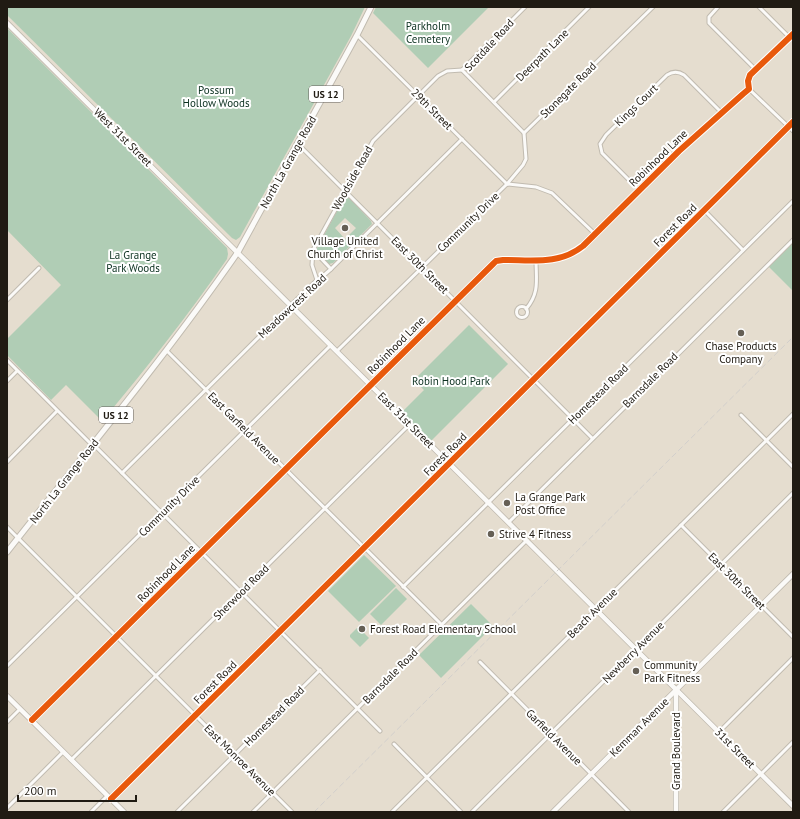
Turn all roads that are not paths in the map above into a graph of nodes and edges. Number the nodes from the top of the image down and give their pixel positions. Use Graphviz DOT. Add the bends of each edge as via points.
graph roads {
  1 [pos="371,7"];
  2 [pos="525,7"];
  3 [pos="589,7"];
  4 [pos="653,7"];
  5 [pos="718,7"];
  6 [pos="759,7"];
  7 [pos="7,23"];
  8 [pos="793,34"];
  9 [pos="357,36"];
  10 [pos="790,38"];
  11 [pos="462,70"];
  12 [pos="756,70"];
  13 [pos="749,89"];
  14 [pos="418,96"];
  15 [pos="494,102"];
  16 [pos="722,113"];
  17 [pos="793,122"];
  18 [pos="788,127"];
  19 [pos="793,132"];
  20 [pos="524,133"];
  21 [pos="462,139"];
  22 [pos="298,144"];
  23 [pos="507,184"];
  24 [pos="345,190"];
  25 [pos="639,190"];
  26 [pos="793,201"];
  27 [pos="704,210"];
  28 [pos="378,223"];
  29 [pos="595,234"];
  30 [pos="793,240"];
  31 [pos="313,250"];
  32 [pos="743,250"];
  33 [pos="238,252"];
  34 [pos="536,260"];
  35 [pos="422,267"];
  36 [pos="39,268"];
  37 [pos="331,269"];
  38 [pos="317,280"];
  39 [pos="7,300"];
  40 [pos="455,300"];
  41 [pos="291,305"];
  42 [pos="526,309"];
  43 [pos="331,345"];
  44 [pos="166,350"];
  45 [pos="337,351"];
  46 [pos="7,360"];
  47 [pos="17,371"];
  48 [pos="534,379"];
  49 [pos="7,381"];
  50 [pos="370,384"];
  51 [pos="206,390"];
  52 [pos="57,411"];
  53 [pos="793,414"];
  54 [pos="741,415"];
  55 [pos="573,418"];
  56 [pos="410,424"];
  57 [pos="246,429"];
  58 [pos="592,438"];
  59 [pos="766,441"];
  60 [pos="92,445"];
  61 [pos="7,462"];
  62 [pos="449,463"];
  63 [pos="793,467"];
  64 [pos="285,468"];
  65 [pos="122,473"];
  66 [pos="793,493"];
  67 [pos="488,502"];
  68 [pos="325,508"];
  69 [pos="162,513"];
  70 [pos="509,522"];
  71 [pos="681,525"];
  72 [pos="7,527"];
  73 [pos="18,538"];
  74 [pos="527,540"];
  75 [pos="364,548"];
  76 [pos="7,552"];
  77 [pos="201,552"];
  78 [pos="721,565"];
  79 [pos="793,574"];
  80 [pos="403,587"];
  81 [pos="241,592"];
  82 [pos="77,597"];
  83 [pos="761,605"];
  84 [pos="596,609"];
  85 [pos="441,624"];
  86 [pos="280,631"];
  87 [pos="117,636"];
  88 [pos="793,637"];
  89 [pos="636,649"];
  90 [pos="793,658"];
  91 [pos="480,662"];
  92 [pos="7,666"];
  93 [pos="320,670"];
  94 [pos="156,675"];
  95 [pos="676,690"];
  96 [pos="511,694"];
  97 [pos="7,696"];
  98 [pos="357,708"];
  99 [pos="20,709"];
  100 [pos="195,715"];
  101 [pos="32,720"];
  102 [pos="7,722"];
  103 [pos="380,731"];
  104 [pos="719,732"];
  105 [pos="551,734"];
  106 [pos="793,742"];
  107 [pos="394,744"];
  108 [pos="63,752"];
  109 [pos="235,754"];
  110 [pos="72,760"];
  111 [pos="591,774"];
  112 [pos="761,774"];
  113 [pos="426,778"];
  114 [pos="273,792"];
  115 [pos="109,798"];
  116 [pos="793,806"];
  117 [pos="7,808"];
  118 [pos="91,812"];
  119 [pos="124,812"];
  120 [pos="177,812"];
  121 [pos="253,812"];
  122 [pos="292,812"];
  123 [pos="392,812"];
  124 [pos="461,812"];
  125 [pos="472,812"];
  126 [pos="553,812"];
  127 [pos="629,812"];
  128 [pos="676,812"];
  129 [pos="723,812"];
  1 -- 9 [label="main road, North La Grange Road / US 12"];
  2 -- 11 [label="street, Scotdale Road"];
  3 -- 15 [label="street, Deerpath Lane"];
  4 -- 20 [label="street, Stonegate Road"];
  5 -- 12 [label="street" via="709,17 709,23"];
  6 -- 10 [label="street"];
  7 -- 33 [label="main road, West 31st Street"];
  8 -- 10 [label="street, Robinhood Lane"];
  9 -- 14 [label="street, 29th Street"];
  9 -- 22 [label="main road, North La Grange Road / US 12"];
  10 -- 12 [label="street, Robinhood Lane"];
  11 -- 14 [label="street, Woodside Road" via="447,71 438,76"];
  11 -- 15 [label="street, Scotdale Road"];
  12 -- 13 [label="street, Robinhood Lane" via="749,78"];
  13 -- 16 [label="street, Robinhood Lane"];
  13 -- 18 [label="street"];
  14 -- 21 [label="street, 29th Street"];
  14 -- 24 [label="street, Woodside Road" via="373,141"];
  15 -- 20 [label="street, Scotdale Road"];
  16 -- 25 [label="street, Robinhood Lane"];
  16 -- 25 [label="street, Kings Court" via="684,75 671,72 667,75 600,144 602,153"];
  17 -- 18 [label="street, Forest Road"];
  18 -- 19 [label="street"];
  18 -- 27 [label="street, Forest Road"];
  20 -- 23 [label="street" via="526,159"];
  21 -- 23 [label="street, 29th Street"];
  21 -- 28 [label="street, Meadowcrest Road"];
  22 -- 24 [label="street, East 30th Street"];
  22 -- 33 [label="main road, North La Grange Road / US 12"];
  23 -- 29 [label="street, Community Drive" via="536,187 552,193"];
  23 -- 35 [label="street, Community Drive"];
  24 -- 28 [label="street, East 30th Street"];
  24 -- 31 [label="street, Woodside Road"];
  25 -- 29 [label="street, Robinhood Lane"];
  26 -- 32 [label="street, Homestead Road"];
  27 -- 32 [label="street"];
  27 -- 48 [label="street, Forest Road"];
  28 -- 35 [label="street, East 30th Street"];
  28 -- 37 [label="street, Meadowcrest Road"];
  29 -- 34 [label="street, Robinhood Lane" via="583,246 567,256"];
  30 -- 58 [label="street, Barnsdale Road"];
  31 -- 37 [label="street"];
  31 -- 38 [label="street, Woodside Road" via="312,265"];
  32 -- 55 [label="street, Homestead Road"];
  33 -- 41 [label="main road, East 31st Street"];
  33 -- 44 [label="main road, North La Grange Road / US 12"];
  34 -- 40 [label="street, Robinhood Lane" via="496,261"];
  34 -- 42 [label="street" via="536,290 533,301"];
  35 -- 40 [label="street, East 30th Street"];
  35 -- 45 [label="street, Community Drive"];
  36 -- 39 [label="street"];
  37 -- 38 [label="street, Meadowcrest Road"];
  38 -- 41 [label="street, Meadowcrest Road"];
  40 -- 48 [label="street, East 30th Street"];
  40 -- 50 [label="street, Robinhood Lane"];
  41 -- 43 [label="main road, East 31st Street"];
  41 -- 51 [label="street, Meadowcrest Road"];
  43 -- 45 [label="main road, East 31st Street"];
  43 -- 57 [label="street, Community Drive"];
  44 -- 51 [label="street, East Garfield Avenue"];
  44 -- 60 [label="main road, North La Grange Road / US 12"];
  45 -- 50 [label="main road, East 31st Street"];
  46 -- 47 [label="street"];
  47 -- 49 [label="street"];
  47 -- 52 [label="street"];
  48 -- 55 [label="street, East 30th Street"];
  48 -- 62 [label="street, Forest Road"];
  50 -- 56 [label="main road, East 31st Street"];
  50 -- 64 [label="street, Robinhood Lane"];
  51 -- 57 [label="street, East Garfield Avenue"];
  51 -- 65 [label="street, Meadowcrest Road"];
  52 -- 60 [label="street"];
  52 -- 61 [label="street"];
  53 -- 59 [label="street, Beach Avenue"];
  54 -- 59 [label="street"];
  55 -- 58 [label="street, East 30th Street"];
  55 -- 67 [label="street, Homestead Road"];
  56 -- 62 [label="main road, East 31st Street"];
  56 -- 68 [label="street, Sherwood Road"];
  57 -- 64 [label="street, East Garfield Avenue"];
  57 -- 69 [label="street, Community Drive"];
  58 -- 70 [label="street, Barnsdale Road"];
  59 -- 63 [label="street"];
  59 -- 71 [label="street, Beach Avenue"];
  60 -- 65 [label="street"];
  60 -- 73 [label="main road, North La Grange Road / US 12"];
  62 -- 67 [label="main road, East 31st Street"];
  62 -- 75 [label="street, Forest Road"];
  64 -- 68 [label="street, East Garfield Avenue"];
  64 -- 77 [label="street, Robinhood Lane"];
  65 -- 69 [label="street"];
  66 -- 78 [label="street, Newberry Avenue"];
  67 -- 70 [label="main road, East 31st Street"];
  67 -- 80 [label="street, Homestead Road"];
  68 -- 75 [label="street, East Garfield Avenue"];
  68 -- 81 [label="street, Sherwood Road"];
  69 -- 77 [label="street"];
  69 -- 82 [label="street, Community Drive"];
  70 -- 74 [label="main road, East 31st Street"];
  71 -- 78 [label="street, East 30th Street"];
  71 -- 84 [label="street, Beach Avenue"];
  72 -- 73 [label="street, East Monroe Avenue"];
  73 -- 76 [label="main road, North La Grange Road / US 12"];
  73 -- 82 [label="street, East Monroe Avenue"];
  74 -- 84 [label="main road, East 31st Street"];
  74 -- 85 [label="street, Barnsdale Road"];
  75 -- 80 [label="street, East Garfield Avenue"];
  75 -- 86 [label="street, Forest Road"];
  77 -- 81 [label="street"];
  77 -- 87 [label="street, Robinhood Lane"];
  78 -- 83 [label="street, East 30th Street"];
  78 -- 89 [label="street, Newberry Avenue"];
  79 -- 83 [label="main road, Kemman Avenue"];
  80 -- 85 [label="street, East Garfield Avenue"];
  81 -- 86 [label="street"];
  81 -- 94 [label="street, Sherwood Road"];
  82 -- 87 [label="street, East Monroe Avenue"];
  82 -- 92 [label="street, Community Drive"];
  83 -- 88 [label="street, East 30th Street"];
  83 -- 95 [label="main road, Kemman Avenue"];
  84 -- 89 [label="main road, East 31st Street"];
  84 -- 96 [label="street, Beach Avenue"];
  85 -- 98 [label="street, Barnsdale Road"];
  86 -- 93 [label="street"];
  86 -- 100 [label="street, Forest Road"];
  87 -- 94 [label="street, East Monroe Avenue"];
  87 -- 101 [label="street, Robinhood Lane"];
  89 -- 95 [label="main road, East 31st Street"];
  89 -- 105 [label="street, Newberry Avenue"];
  90 -- 104 [label="street"];
  91 -- 96 [label="street, Garfield Avenue"];
  93 -- 98 [label="street"];
  93 -- 109 [label="street, Homestead Road"];
  94 -- 100 [label="street, East Monroe Avenue"];
  94 -- 110 [label="street, Sherwood Road"];
  95 -- 104 [label="main road, 31st Street"];
  95 -- 111 [label="main road, Kemman Avenue"];
  95 -- 128 [label="main road, Grand Boulevard"];
  96 -- 105 [label="street, Garfield Avenue"];
  96 -- 113 [label="street, Beach Avenue"];
  97 -- 99 [label="main road"];
  98 -- 103 [label="street"];
  98 -- 114 [label="street, Barnsdale Road"];
  99 -- 101 [label="main road"];
  99 -- 102 [label="street"];
  100 -- 109 [label="street, East Monroe Avenue"];
  100 -- 115 [label="street, Forest Road"];
  101 -- 108 [label="main road"];
  104 -- 112 [label="main road, 31st Street"];
  105 -- 111 [label="street, Garfield Avenue"];
  105 -- 125 [label="street, Newberry Avenue"];
  106 -- 112 [label="street"];
  107 -- 113 [label="street"];
  108 -- 110 [label="main road"];
  108 -- 117 [label="street"];
  109 -- 114 [label="street, East Monroe Avenue"];
  109 -- 120 [label="street, Homestead Road"];
  110 -- 115 [label="main road"];
  111 -- 126 [label="main road, Kemman Avenue"];
  111 -- 127 [label="street, Garfield Avenue"];
  112 -- 116 [label="main road, 31st Street"];
  112 -- 129 [label="street"];
  113 -- 123 [label="street, Beach Avenue"];
  113 -- 124 [label="street"];
  114 -- 121 [label="street, Barnsdale Road"];
  114 -- 122 [label="street, East Monroe Avenue"];
  115 -- 118 [label="street, Forest Road"];
  115 -- 119 [label="main road"];
}
